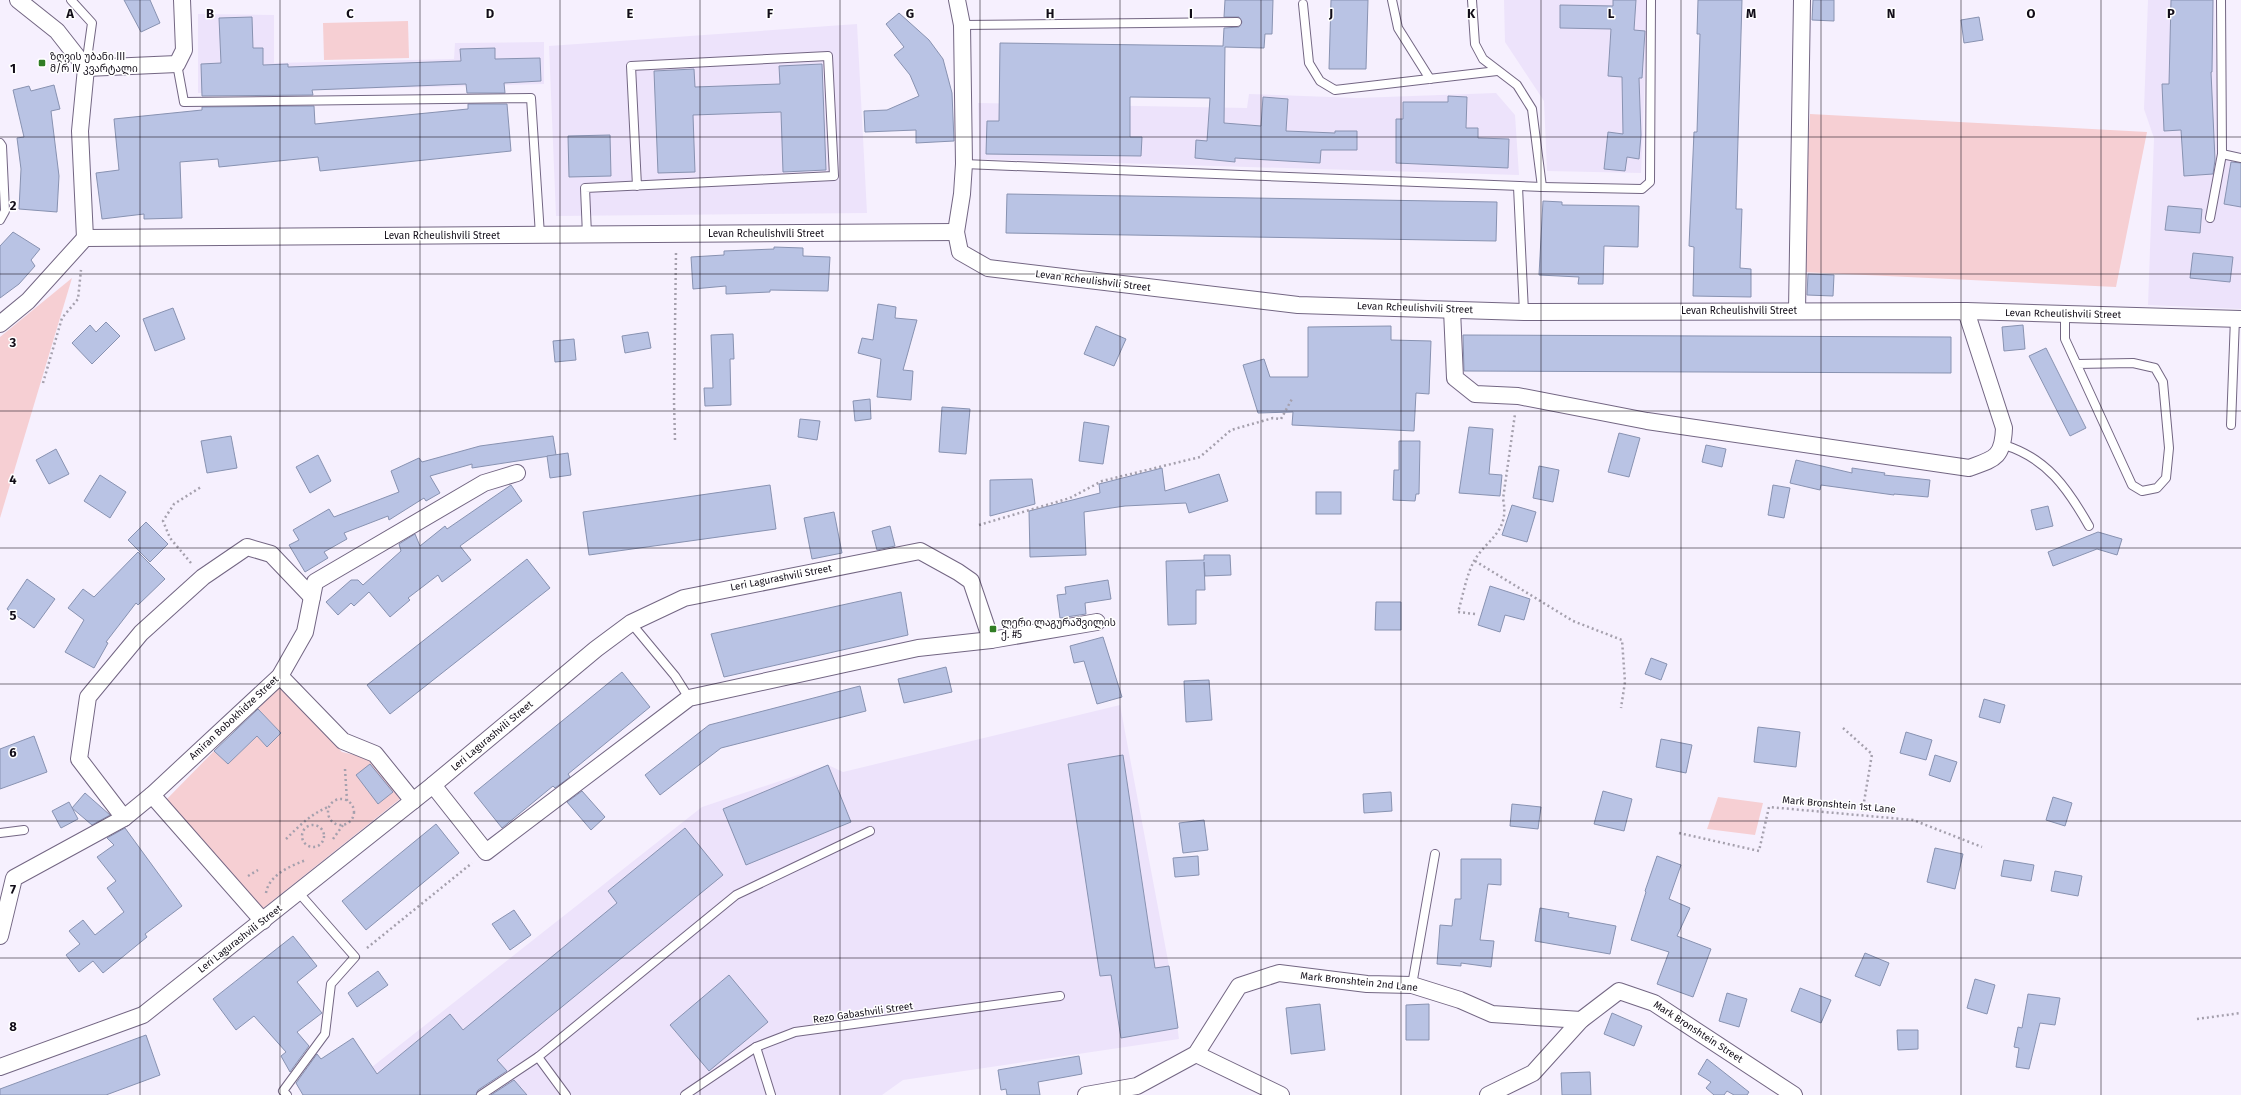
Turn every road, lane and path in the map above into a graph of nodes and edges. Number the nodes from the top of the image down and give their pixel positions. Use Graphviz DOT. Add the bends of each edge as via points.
graph roads {
  1 [pos="18,0"];
  2 [pos="71,0"];
  3 [pos="182,0"];
  4 [pos="957,0"];
  5 [pos="1392,0"];
  6 [pos="1472,0"];
  7 [pos="1651,0"];
  8 [pos="1802,0"];
  9 [pos="2221,0"];
  10 [pos="1303,4"];
  11 [pos="1237,22"];
  12 [pos="962,26"];
  13 [pos="177,64"];
  14 [pos="86,68"];
  15 [pos="1498,71"];
  16 [pos="1430,79"];
  17 [pos="0,143"];
  18 [pos="2222,154"];
  19 [pos="2241,158"];
  20 [pos="964,164"];
  21 [pos="637,186"];
  22 [pos="1518,186"];
  23 [pos="1542,187"];
  24 [pos="2210,218"];
  25 [pos="0,220"];
  26 [pos="956,232"];
  27 [pos="540,235"];
  28 [pos="587,235"];
  29 [pos="85,238"];
  30 [pos="676,250"];
  31 [pos="81,269"];
  32 [pos="1452,310"];
  33 [pos="1797,311"];
  34 [pos="1524,312"];
  35 [pos="1966,312"];
  36 [pos="2065,314"];
  37 [pos="2238,318"];
  38 [pos="0,324"];
  39 [pos="2077,364"];
  40 [pos="43,383"];
  41 [pos="1518,396"];
  42 [pos="1293,397"];
  43 [pos="2231,425"];
  44 [pos="676,440"];
  45 [pos="2004,445"];
  46 [pos="517,474"];
  47 [pos="201,487"];
  48 [pos="979,525"];
  49 [pos="2089,526"];
  50 [pos="1474,561"];
  51 [pos="203,577"];
  52 [pos="312,597"];
  53 [pos="1475,614"];
  54 [pos="1098,622"];
  55 [pos="631,623"];
  56 [pos="991,640"];
  57 [pos="280,676"];
  58 [pos="689,698"];
  59 [pos="1621,708"];
  60 [pos="1843,728"];
  61 [pos="345,769"];
  62 [pos="433,785"];
  63 [pos="152,796"];
  64 [pos="347,801"];
  65 [pos="413,801"];
  66 [pos="329,806"];
  67 [pos="1862,814"];
  68 [pos="124,818"];
  69 [pos="302,824"];
  70 [pos="344,825"];
  71 [pos="305,828"];
  72 [pos="24,830"];
  73 [pos="870,830"];
  74 [pos="0,833"];
  75 [pos="1679,833"];
  76 [pos="286,839"];
  77 [pos="329,844"];
  78 [pos="1982,847"];
  79 [pos="486,852"];
  80 [pos="1435,854"];
  81 [pos="309,859"];
  82 [pos="299,893"];
  83 [pos="268,898"];
  84 [pos="263,921"];
  85 [pos="0,936"];
  86 [pos="355,957"];
  87 [pos="1412,985"];
  88 [pos="1060,996"];
  89 [pos="2241,1013"];
  90 [pos="2197,1019"];
  91 [pos="1581,1020"];
  92 [pos="756,1047"];
  93 [pos="1196,1054"];
  94 [pos="538,1057"];
  95 [pos="0,1067"];
  96 [pos="288,1095"];
  97 [pos="481,1095"];
  98 [pos="566,1095"];
  99 [pos="685,1095"];
  100 [pos="771,1095"];
  101 [pos="1086,1095"];
  102 [pos="1281,1095"];
  103 [pos="1488,1095"];
  104 [pos="1794,1095"];
  1 -- 14 [label="street" via="56,31"];
  2 -- 14 [label="lane" via="92,23"];
  3 -- 13 [label="street" via="184,50"];
  4 -- 12 [label="street"];
  5 -- 16 [label="lane" via="1398,28"];
  6 -- 15 [label="lane" via="1475,44 1483,59"];
  7 -- 23 [label="lane" via="1650,182 1642,189"];
  8 -- 33 [label="street"];
  9 -- 18 [label="lane"];
  10 -- 16 [label="lane" via="1309,63 1320,82 1335,90"];
  11 -- 12 [label="lane"];
  12 -- 20 [label="street"];
  13 -- 14 [label="street"];
  13 -- 27 [label="lane" via="184,102 530,98"];
  14 -- 29 [label="street" via="80,131"];
  15 -- 16 [label="lane"];
  15 -- 23 [label="lane" via="1517,85 1532,109"];
  17 -- 25 [label="lane" via="5,211"];
  18 -- 19 [label="lane"];
  18 -- 24 [label="lane"];
  20 -- 22 [label="lane"];
  20 -- 26 [label="street"];
  21 -- 21 [label="lane" via="834,176 828,56 631,66"];
  21 -- 28 [label="lane" via="585,188"];
  22 -- 23 [label="lane"];
  22 -- 34 [label="lane"];
  26 -- 28 [label="street, Levan Rcheulishvili Street"];
  26 -- 32 [label="street, Levan Rcheulishvili Street" via="960,252 988,268 1298,304"];
  27 -- 28 [label="street, Levan Rcheulishvili Street"];
  27 -- 29 [label="street, Levan Rcheulishvili Street"];
  29 -- 38 [label="street" via="28,302"];
  30 -- 44 [label="path"];
  31 -- 40 [label="path" via="78,299 62,318"];
  32 -- 34 [label="street, Levan Rcheulishvili Street"];
  32 -- 41 [label="street" via="1455,378 1475,394"];
  33 -- 34 [label="street, Levan Rcheulishvili Street"];
  33 -- 35 [label="street, Levan Rcheulishvili Street"];
  35 -- 36 [label="street, Levan Rcheulishvili Street"];
  35 -- 45 [label="street" via="2004,428"];
  36 -- 37 [label="street, Levan Rcheulishvili Street"];
  36 -- 39 [label="lane" via="2066,339"];
  37 -- 43 [label="lane"];
  39 -- 39 [label="lane" via="2133,363 2155,368 2162,382 2169,448 2166,478 2157,488 2142,491 2132,485"];
  41 -- 45 [label="street" via="1648,421 1969,468 1993,459"];
  41 -- 50 [label="path" via="1503,499 1505,508 1498,534"];
  42 -- 48 [label="path" via="1281,419 1273,418 1231,430 1200,457 1102,481 1070,498"];
  45 -- 49 [label="lane" via="2024,451 2046,468 2072,496"];
  46 -- 52 [label="street, Amiran Bobokhidze Street" via="484,483 315,582"];
  47 -- 51 [label="path" via="174,504 163,521 170,538"];
  50 -- 53 [label="path" via="1458,612"];
  50 -- 59 [label="path" via="1573,621 1622,640 1625,682"];
  51 -- 52 [label="street" via="247,547 271,554"];
  51 -- 68 [label="street" via="141,633 88,697 79,759"];
  52 -- 57 [label="street, Amiran Bobokhidze Street" via="305,632"];
  54 -- 56 [label="street"];
  55 -- 56 [label="street, Leri Lagurashvili Street" via="684,598 920,551 970,581"];
  55 -- 58 [label="lane" via="675,676"];
  55 -- 62 [label="street, Leri Lagurashvili Street" via="596,649"];
  56 -- 58 [label="street" via="918,648"];
  57 -- 63 [label="street, Amiran Bobokhidze Street"];
  57 -- 65 [label="street" via="343,741 376,754"];
  58 -- 79 [label="street"];
  60 -- 67 [label="path" via="1872,754"];
  61 -- 64 [label="path"];
  62 -- 65 [label="street, Leri Lagurashvili Street"];
  62 -- 79 [label="street"];
  63 -- 68 [label="street, Amiran Bobokhidze Street"];
  63 -- 84 [label="street"];
  64 -- 66 [label="path" via="335,801"];
  64 -- 70 [label="path" via="354,812 351,820"];
  65 -- 82 [label="street, Leri Lagurashvili Street"];
  66 -- 69 [label="path"];
  66 -- 70 [label="path" via="328,815 332,822"];
  67 -- 75 [label="path, Mark Bronshtein 1st Lane" via="1769,807 1759,851"];
  67 -- 78 [label="path, Mark Bronshtein 1st Lane" via="1913,820"];
  68 -- 85 [label="street, Amiran Bobokhidze Street" via="14,878"];
  69 -- 71 [label="path"];
  69 -- 76 [label="path"];
  70 -- 77 [label="path"];
  71 -- 71 [label="path" via="302,838 305,844 311,847 321,844 324,835 320,829 315,826"];
  72 -- 74 [label="lane"];
  73 -- 94 [label="lane" via="736,896"];
  79 -- 86 [label="path"];
  80 -- 87 [label="lane"];
  81 -- 83 [label="path" via="274,876 268,884"];
  82 -- 84 [label="street, Leri Lagurashvili Street"];
  82 -- 86 [label="lane"];
  84 -- 95 [label="street, Leri Lagurashvili Street" via="143,1015"];
  86 -- 96 [label="lane" via="331,984 325,1034 283,1091"];
  87 -- 91 [label="street, Mark Bronshtein 2nd Lane" via="1460,1000 1492,1014"];
  87 -- 93 [label="street, Mark Bronshtein 2nd Lane" via="1367,984 1279,973 1239,986"];
  88 -- 92 [label="lane, Rezo Gabashvili Street" via="795,1032"];
  89 -- 90 [label="path"];
  91 -- 103 [label="street, Mark Bronshtein Street" via="1533,1073"];
  91 -- 104 [label="street, Mark Bronshtein Street" via="1619,991 1654,1003"];
  92 -- 99 [label="lane, Rezo Gabashvili Street"];
  92 -- 100 [label="lane"];
  93 -- 101 [label="street" via="1137,1086"];
  93 -- 102 [label="street"];
  94 -- 97 [label="lane"];
  94 -- 98 [label="lane"];
}
